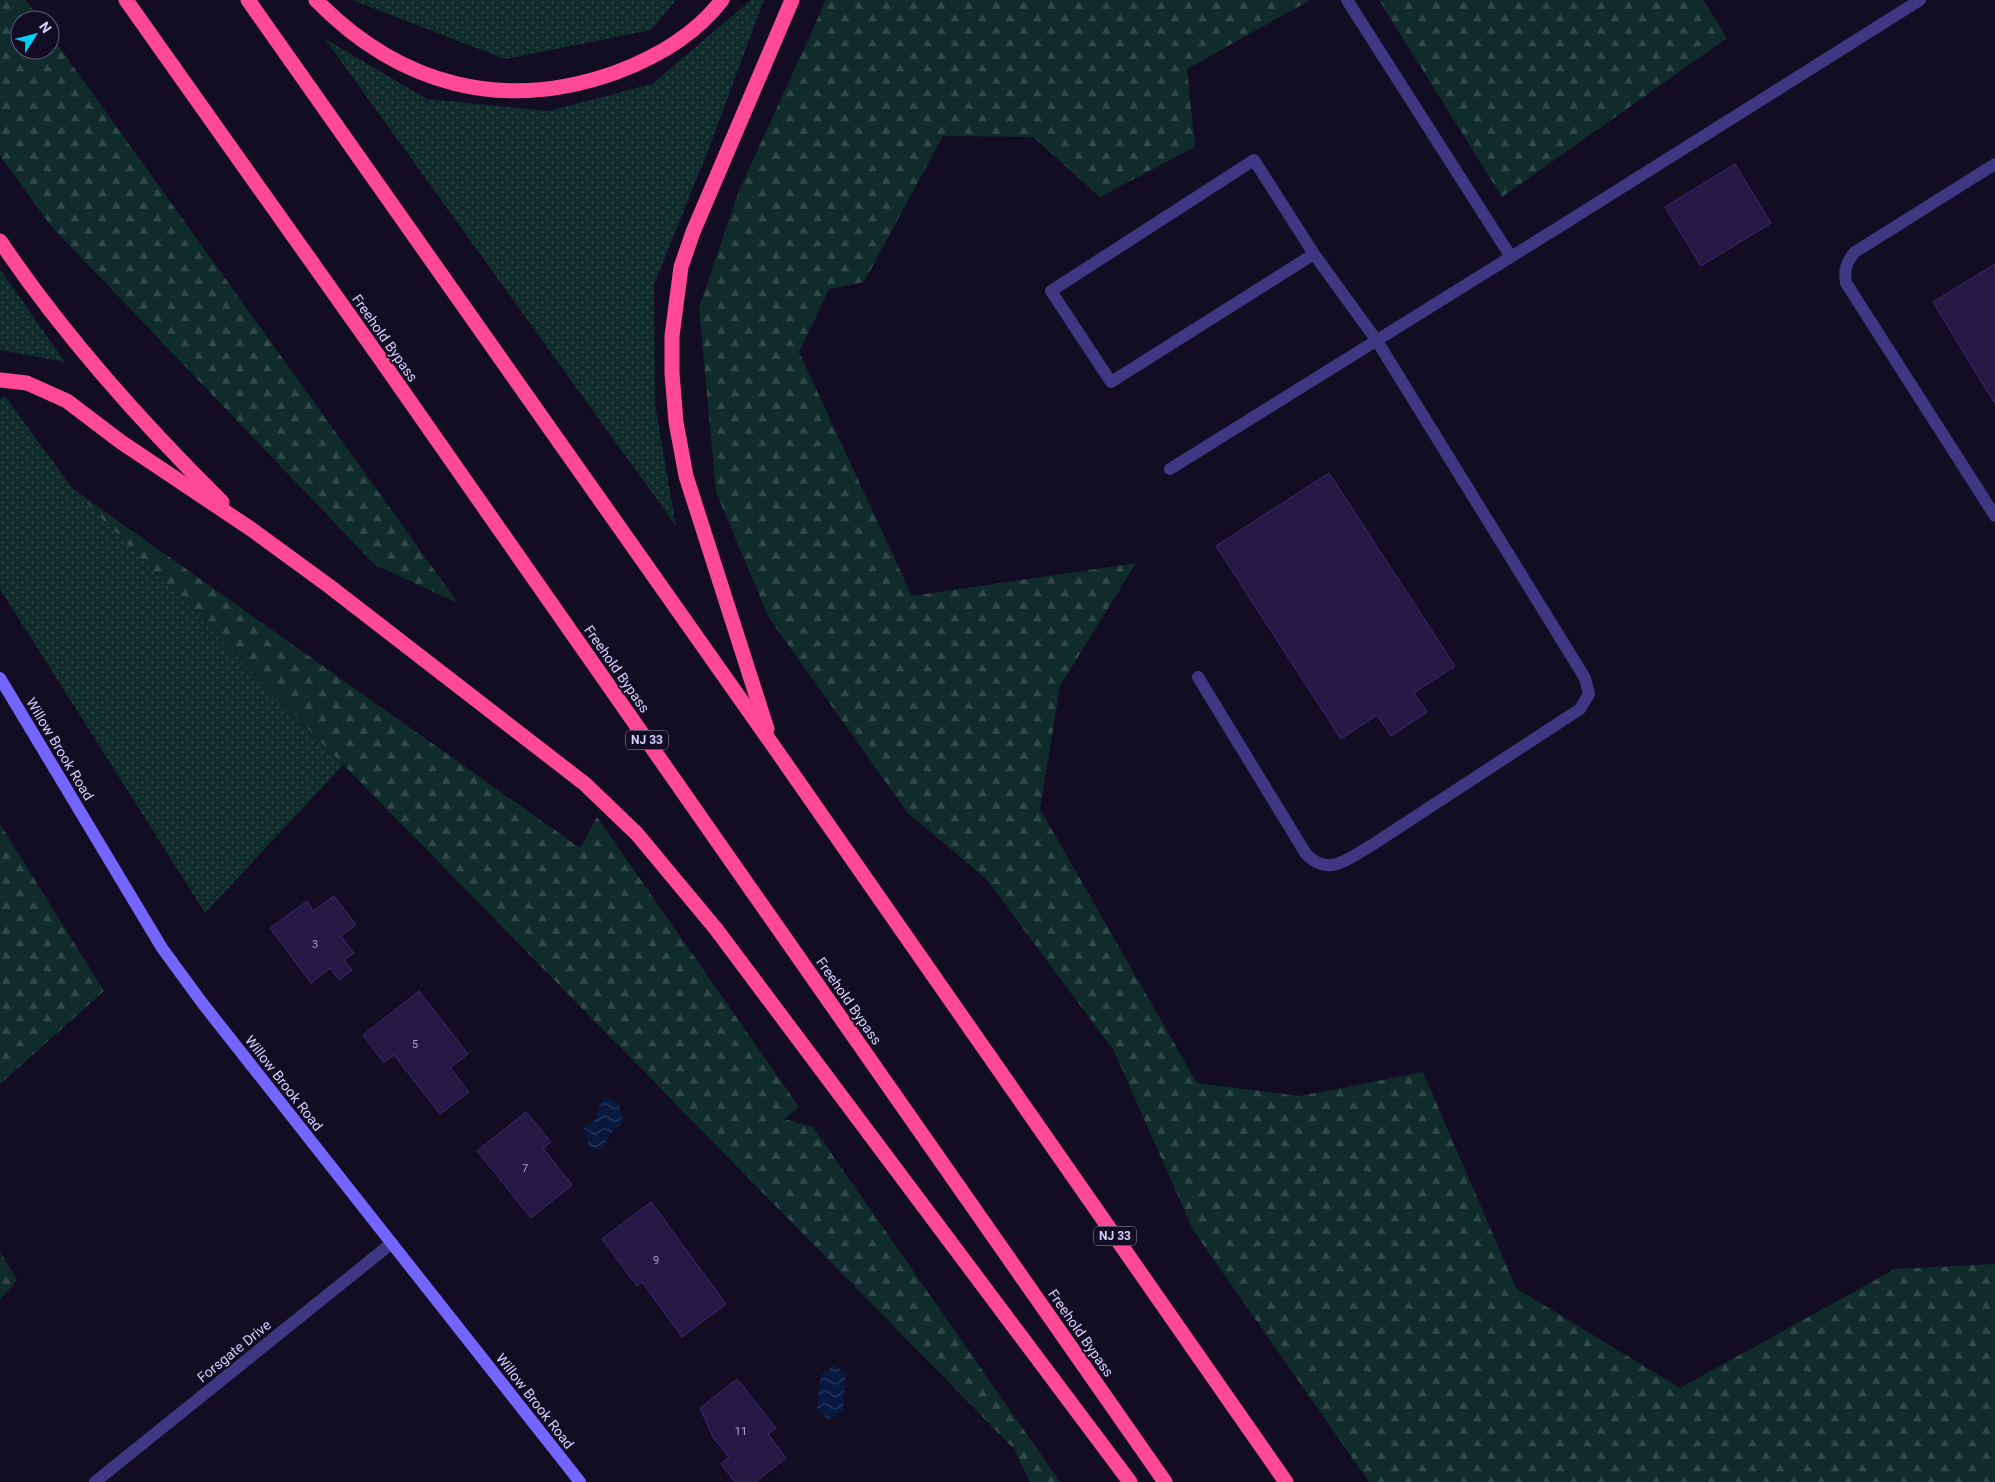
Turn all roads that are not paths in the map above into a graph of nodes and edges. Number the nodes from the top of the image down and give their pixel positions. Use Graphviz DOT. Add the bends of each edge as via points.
graph roads {
  1 [pos="126,0"];
  2 [pos="248,0"];
  3 [pos="316,0"];
  4 [pos="722,0"];
  5 [pos="792,0"];
  6 [pos="1347,0"];
  7 [pos="1920,0"];
  8 [pos="1995,164"];
  9 [pos="0,241"];
  10 [pos="1314,254"];
  11 [pos="1511,257"];
  12 [pos="1377,341"];
  13 [pos="0,380"];
  14 [pos="1170,469"];
  15 [pos="1995,516"];
  16 [pos="251,530"];
  17 [pos="1198,677"];
  18 [pos="0,678"];
  19 [pos="772,744"];
  20 [pos="392,1243"];
  21 [pos="95,1482"];
  22 [pos="580,1482"];
  23 [pos="1130,1482"];
  24 [pos="1165,1482"];
  25 [pos="1286,1482"];
  1 -- 24 [label="highway, Freehold Bypass / NJ 33"];
  2 -- 19 [label="highway, NJ 33"];
  3 -- 4 [label="highway" via="337,22 371,48 418,72 446,82 492,91 521,91 579,85 633,66 666,50 690,32"];
  5 -- 19 [label="highway" via="692,232 681,267 672,336 676,422 686,476"];
  6 -- 11 [label="street"];
  7 -- 11 [label="street"];
  8 -- 15 [label="street" via="1855,252 1844,271 1846,283"];
  9 -- 16 [label="highway" via="111,384 174,454"];
  10 -- 10 [label="street" via="1111,382 1051,291 1254,160"];
  10 -- 12 [label="street"];
  11 -- 12 [label="street"];
  12 -- 14 [label="street"];
  12 -- 17 [label="street" via="1585,678 1589,694 1580,709 1422,812 1339,864 1325,866 1306,854"];
  13 -- 16 [label="highway" via="27,383 67,401 121,442"];
  16 -- 23 [label="highway" via="329,586 585,784 637,834 716,929"];
  18 -- 20 [label="street, Willow Brook Road" via="162,948"];
  19 -- 25 [label="highway, NJ 33"];
  20 -- 21 [label="street, Forsgate Drive"];
  20 -- 22 [label="street, Willow Brook Road"];
}
